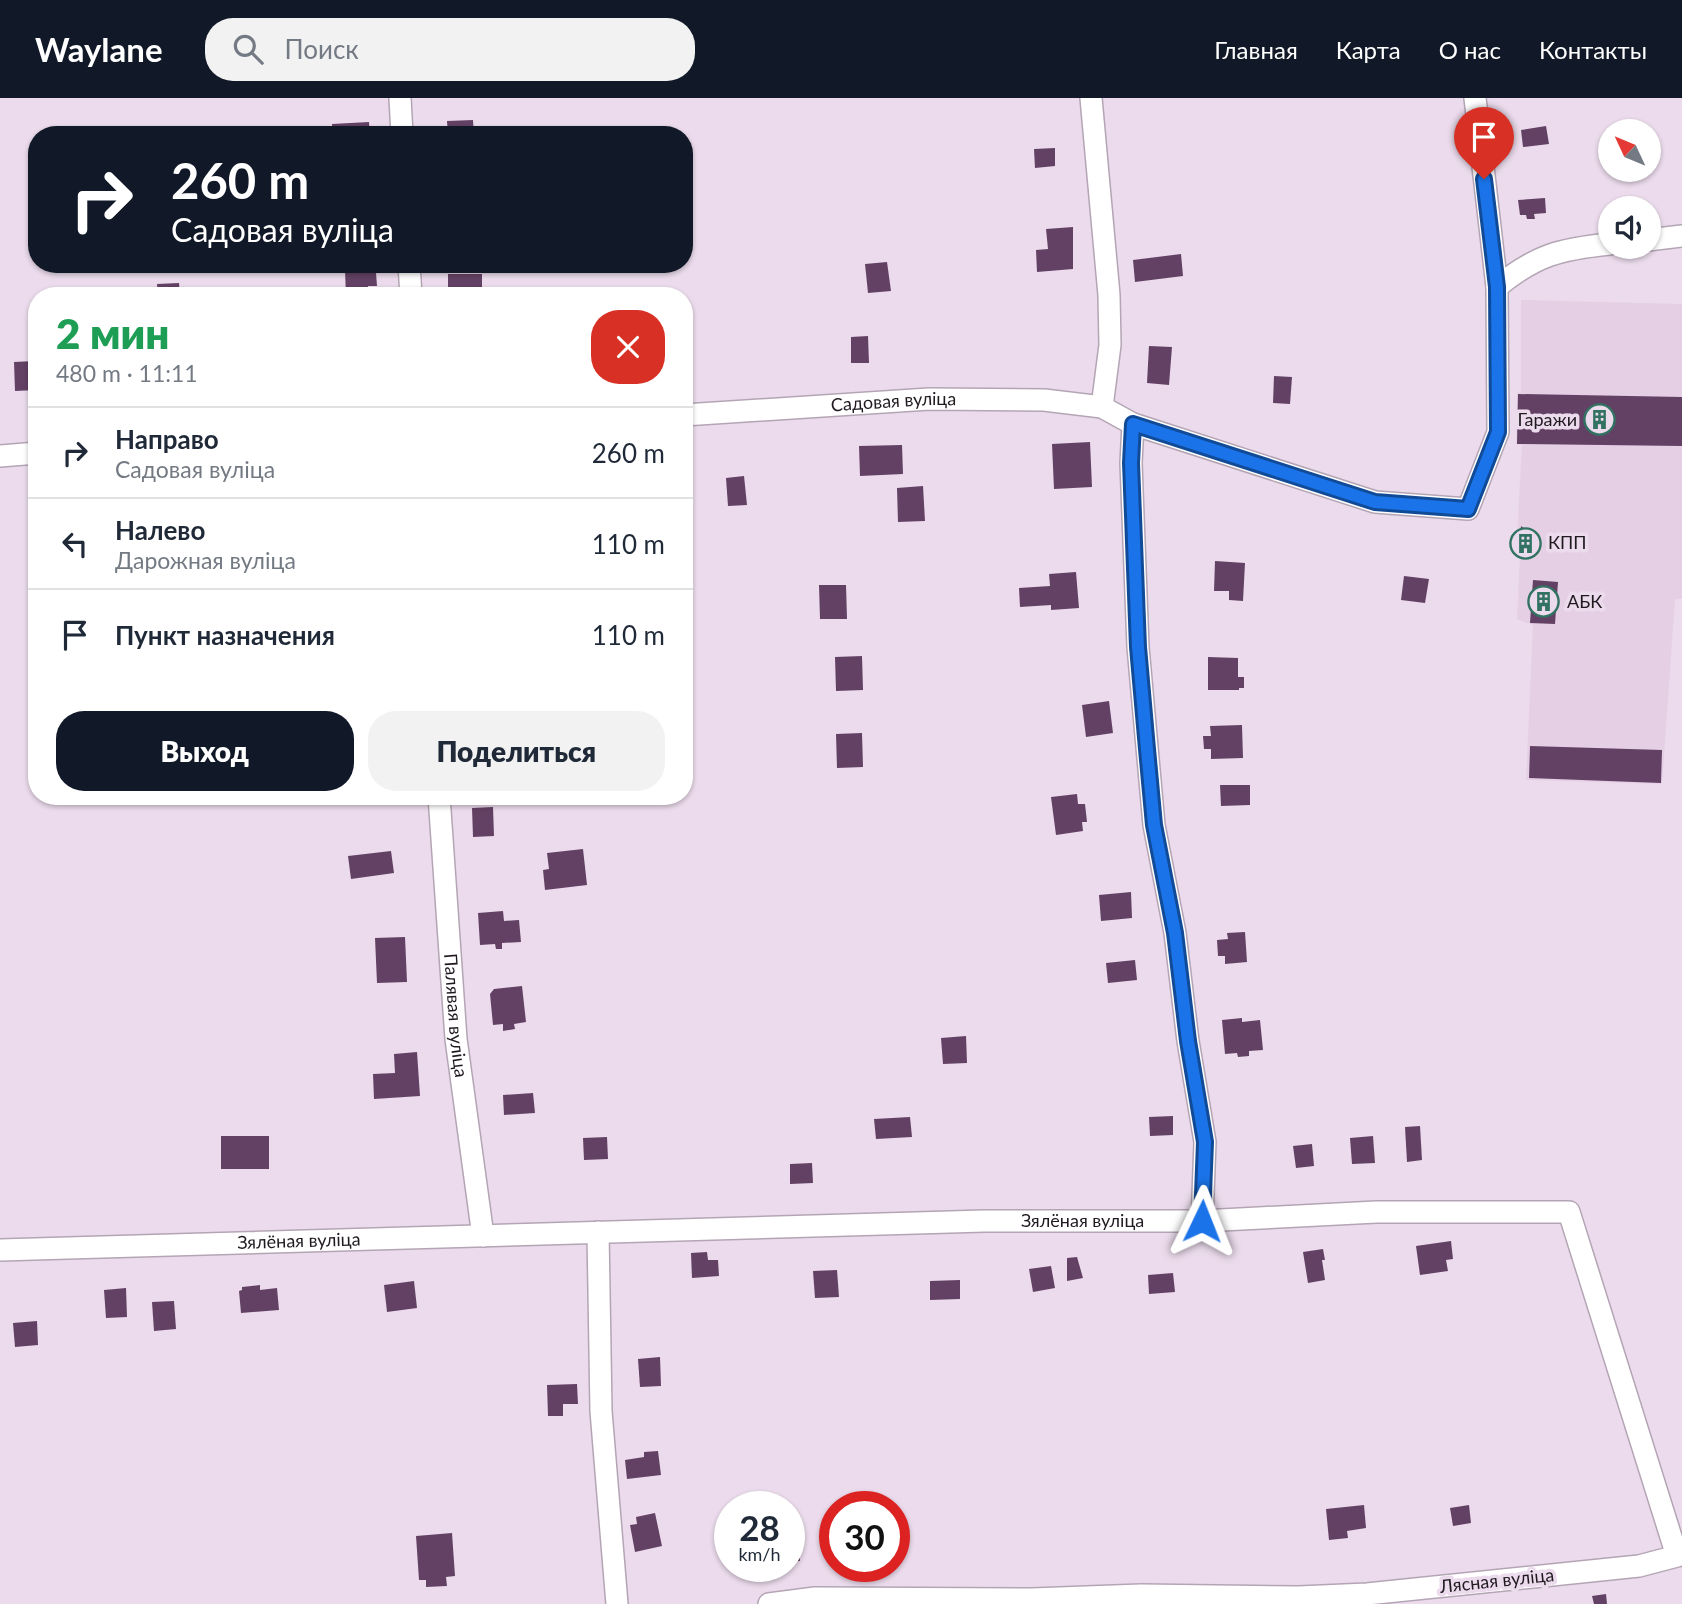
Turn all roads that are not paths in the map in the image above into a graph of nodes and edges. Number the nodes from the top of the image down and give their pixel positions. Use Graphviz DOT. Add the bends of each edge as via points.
graph roads {
  1 [pos="400,98"];
  2 [pos="1091,98"];
  3 [pos="1475,98"];
  4 [pos="402,126"];
  5 [pos="1682,236"];
  6 [pos="1661,238"];
  7 [pos="1598,246"];
  8 [pos="1497,287"];
  9 [pos="1102,407"];
  10 [pos="693,414"];
  11 [pos="1133,424"];
  12 [pos="28,454"];
  13 [pos="0,456"];
  14 [pos="440,805"];
  15 [pos="1202,1221"];
  16 [pos="598,1232"];
  17 [pos="483,1236"];
  18 [pos="0,1251"];
  19 [pos="1677,1556"];
  20 [pos="617,1604"];
  21 [pos="769,1604"];
  1 -- 4 [label="street"];
  2 -- 9 [label="street" via="1109,295 1110,345"];
  3 -- 8 [label="street"];
  5 -- 6 [label="street"];
  7 -- 8 [label="street" via="1550,253 1520,268"];
  8 -- 11 [label="street, Садовая вуліца" via="1498,432 1468,509 1375,502"];
  9 -- 10 [label="street, Садовая вуліца" via="1044,400 929,399"];
  9 -- 11 [label="street, Садовая вуліца"];
  11 -- 15 [label="street" via="1142,688 1154,825 1175,933 1205,1142"];
  12 -- 13 [label="street"];
  14 -- 17 [label="street, Палявая вуліца" via="456,1039"];
  15 -- 16 [label="street, Зялёная вуліца" via="984,1221"];
  15 -- 19 [label="street, Зялёная вуліца" via="1376,1212 1569,1212"];
  16 -- 17 [label="street, Зялёная вуліца"];
  16 -- 20 [label="street" via="601,1411"];
  17 -- 18 [label="street, Зялёная вуліца"];
  19 -- 21 [label="street, Лясная вуліца" via="1639,1566 1367,1594 815,1598"];
}
